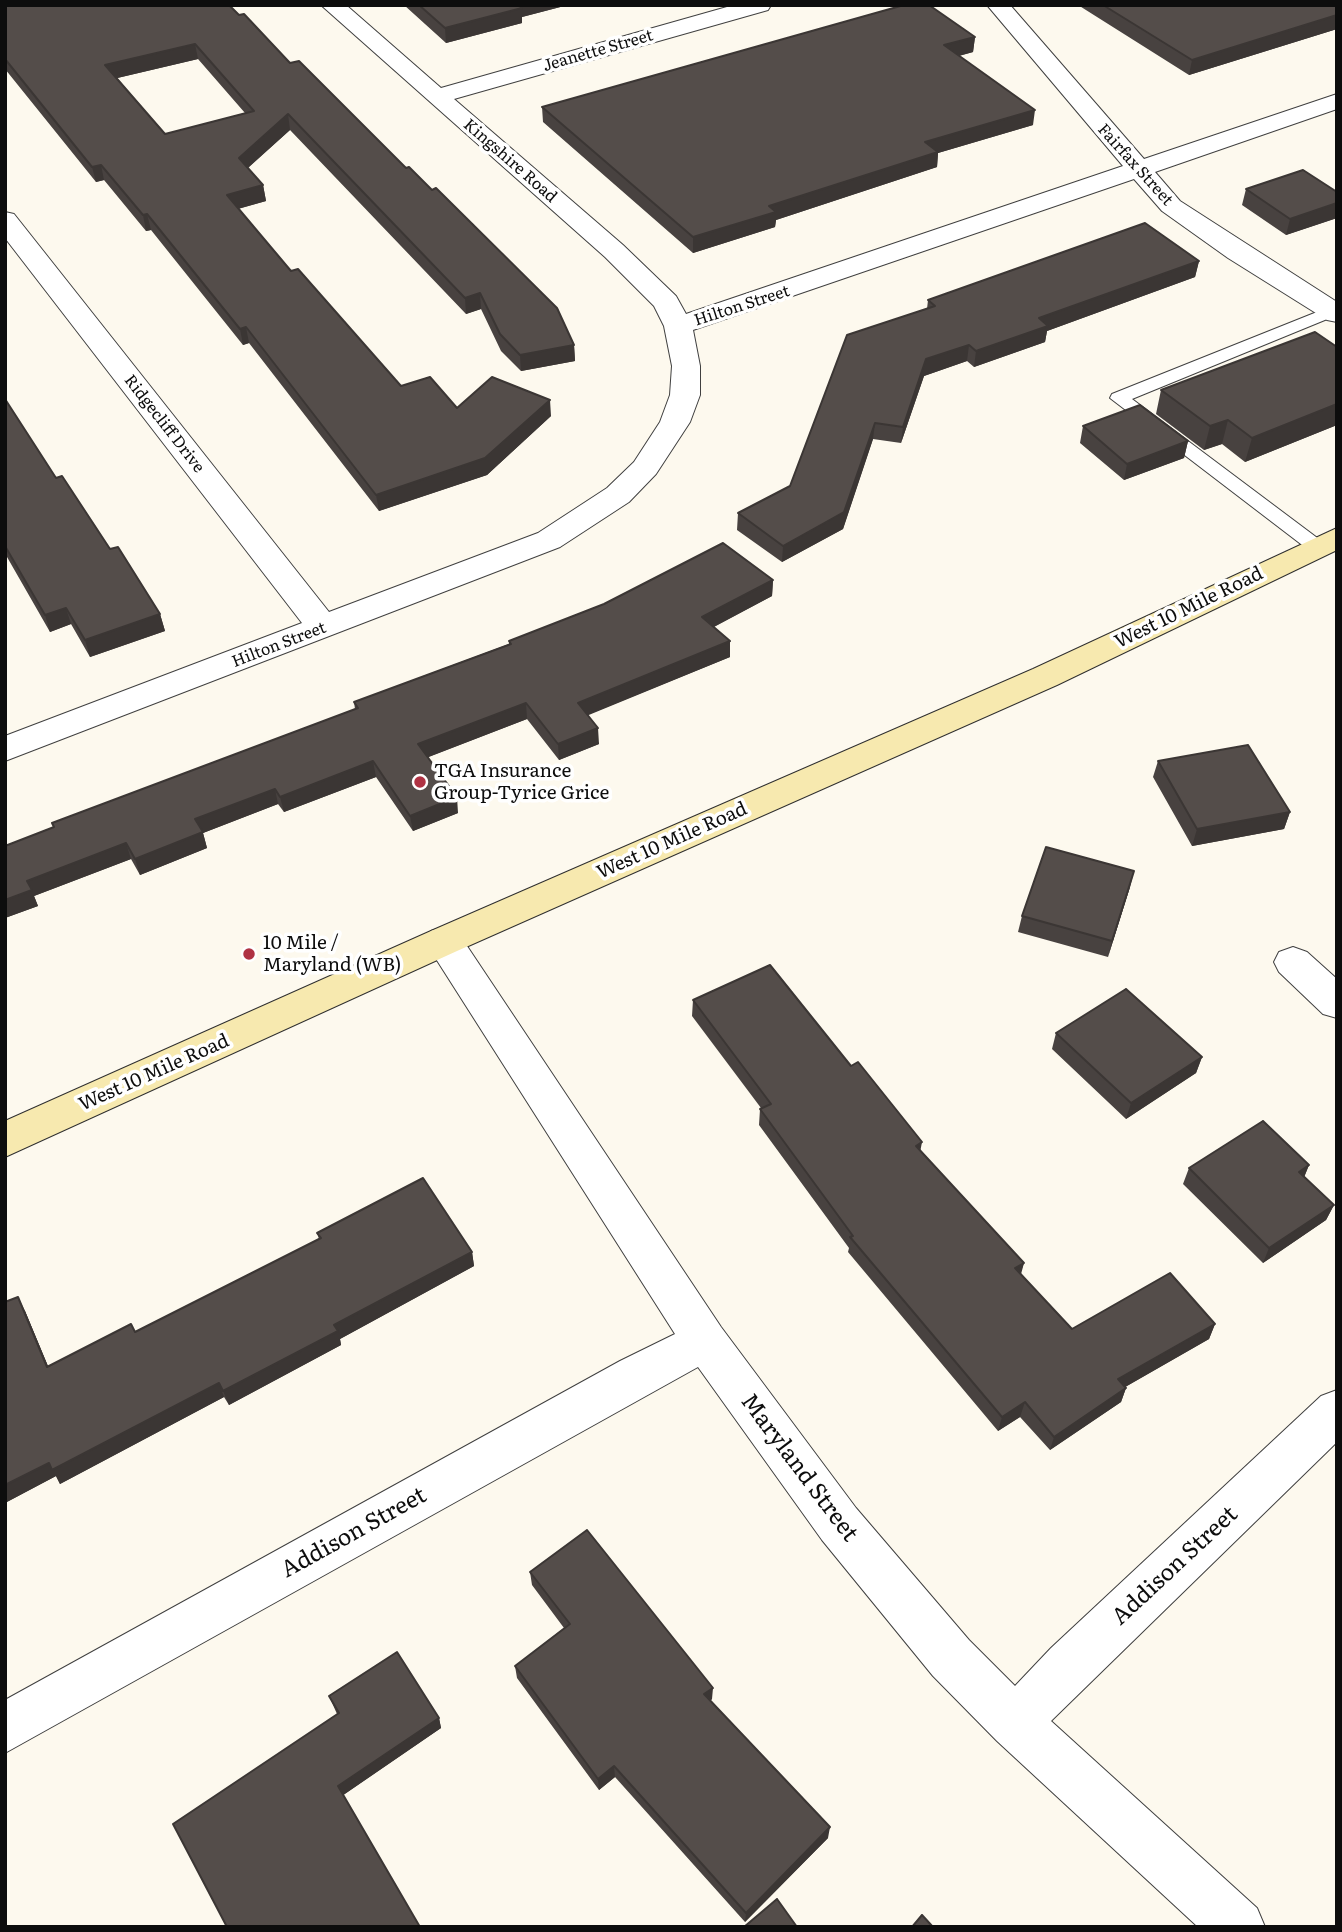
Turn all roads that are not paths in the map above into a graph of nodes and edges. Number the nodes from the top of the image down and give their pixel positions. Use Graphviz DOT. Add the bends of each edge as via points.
graph roads {
  1 [pos="332,5"];
  2 [pos="760,5"];
  3 [pos="999,5"];
  4 [pos="436,97"];
  5 [pos="1337,101"];
  6 [pos="1139,170"];
  7 [pos="5,220"];
  8 [pos="1336,313"];
  9 [pos="678,326"];
  10 [pos="1327,543"];
  11 [pos="324,628"];
  12 [pos="5,750"];
  13 [pos="444,941"];
  14 [pos="1293,962"];
  15 [pos="1337,1003"];
  16 [pos="5,1140"];
  17 [pos="705,1341"];
  18 [pos="1337,1411"];
  19 [pos="1015,1723"];
  20 [pos="5,1728"];
  21 [pos="1238,1927"];
  1 -- 4 [label="street, Kingshire Road"];
  2 -- 4 [label="street, Jeanette Street"];
  3 -- 6 [label="street, Fairfax Street"];
  4 -- 9 [label="street, Kingshire Road" via="633,268 666,302"];
  5 -- 6 [label="street, Hilton Street"];
  6 -- 8 [label="street, Fairfax Street" via="1155,191 1190,220"];
  6 -- 9 [label="street, Hilton Street"];
  7 -- 11 [label="street, Ridgecliff Drive"];
  8 -- 10 [label="lane" via="1119,398"];
  9 -- 11 [label="street, Hilton Street" via="686,366 685,396 660,448 618,495 525,551"];
  10 -- 13 [label="main road, West 10 Mile Road" via="1045,677"];
  11 -- 12 [label="street, Hilton Street"];
  13 -- 16 [label="main road, West 10 Mile Road"];
  13 -- 17 [label="street, Maryland Street"];
  14 -- 15 [label="street"];
  17 -- 19 [label="street, Maryland Street" via="839,1524 951,1658"];
  17 -- 20 [label="street, Addison Street"];
  18 -- 19 [label="street, Addison Street"];
  19 -- 21 [label="street, Maryland Street"];
}
